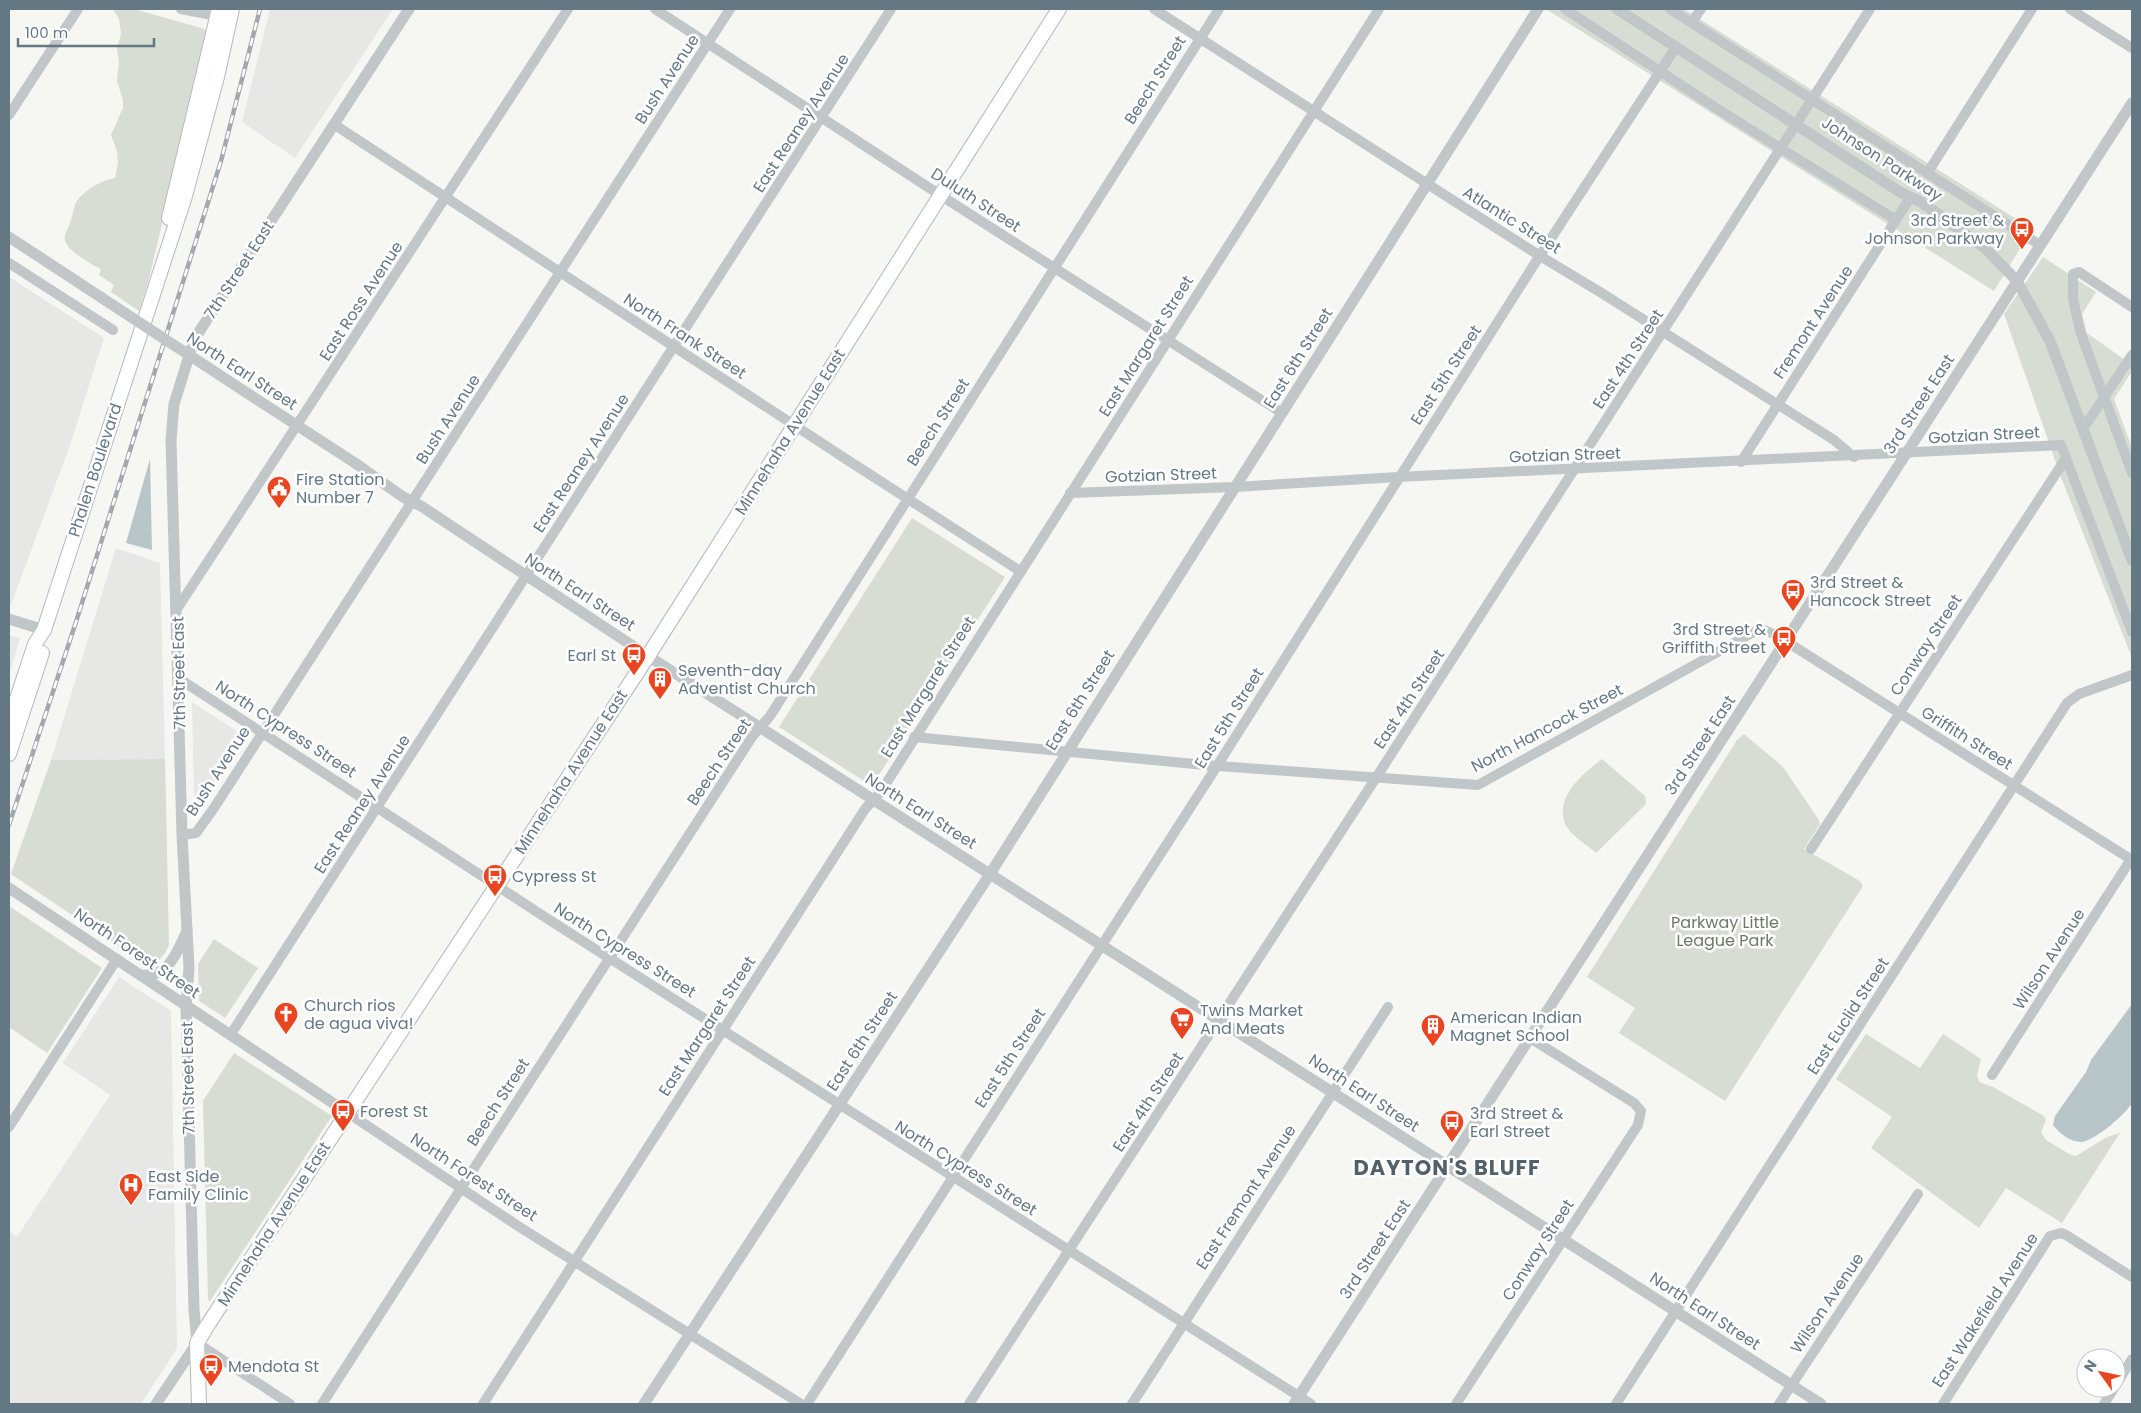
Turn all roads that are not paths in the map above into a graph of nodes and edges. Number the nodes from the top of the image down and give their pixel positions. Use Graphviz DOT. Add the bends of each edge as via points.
graph roads {
  1 [pos="78,9"];
  2 [pos="181,9"];
  3 [pos="409,9"];
  4 [pos="568,9"];
  5 [pos="655,9"];
  6 [pos="730,9"];
  7 [pos="891,9"];
  8 [pos="1059,9"];
  9 [pos="1154,9"];
  10 [pos="1219,9"];
  11 [pos="1379,9"];
  12 [pos="1538,9"];
  13 [pos="1565,9"];
  14 [pos="1617,9"];
  15 [pos="1670,9"];
  16 [pos="1700,9"];
  17 [pos="1870,9"];
  18 [pos="2032,9"];
  19 [pos="2070,9"];
  20 [pos="225,13"];
  21 [pos="1692,22"];
  22 [pos="1200,38"];
  23 [pos="708,43"];
  24 [pos="1676,47"];
  25 [pos="2132,48"];
  26 [pos="1660,70"];
  27 [pos="1812,98"];
  28 [pos="2132,102"];
  29 [pos="1314,112"];
  30 [pos="9,115"];
  31 [pos="822,118"];
  32 [pos="1796,123"];
  33 [pos="335,125"];
  34 [pos="1781,147"];
  35 [pos="1928,172"];
  36 [pos="1427,184"];
  37 [pos="940,195"];
  38 [pos="446,197"];
  39 [pos="1910,198"];
  40 [pos="1896,220"];
  41 [pos="9,237"];
  42 [pos="2040,245"];
  43 [pos="1540,256"];
  44 [pos="9,263"];
  45 [pos="1054,268"];
  46 [pos="560,273"];
  47 [pos="2017,281"];
  48 [pos="2132,307"];
  49 [pos="113,330"];
  50 [pos="1664,332"];
  51 [pos="1167,340"];
  52 [pos="674,347"];
  53 [pos="2132,355"];
  54 [pos="2106,396"];
  55 [pos="1778,405"];
  56 [pos="1282,413"];
  57 [pos="794,426"];
  58 [pos="298,427"];
  59 [pos="2083,429"];
  60 [pos="1906,454"];
  61 [pos="1854,457"];
  62 [pos="2066,458"];
  63 [pos="1741,462"];
  64 [pos="1574,470"];
  65 [pos="2132,473"];
  66 [pos="1398,477"];
  67 [pos="1235,487"];
  68 [pos="1070,493"];
  69 [pos="907,499"];
  70 [pos="412,503"];
  71 [pos="2132,560"];
  72 [pos="1020,571"];
  73 [pos="526,576"];
  74 [pos="177,609"];
  75 [pos="9,619"];
  76 [pos="44,630"];
  77 [pos="2132,632"];
  78 [pos="1786,641"];
  79 [pos="648,656"];
  80 [pos="2132,675"];
  81 [pos="178,678"];
  82 [pos="1899,713"];
  83 [pos="9,723"];
  84 [pos="759,727"];
  85 [pos="262,731"];
  86 [pos="914,737"];
  87 [pos="1066,753"];
  88 [pos="9,754"];
  89 [pos="1217,766"];
  90 [pos="1376,778"];
  91 [pos="2014,786"];
  92 [pos="873,800"];
  93 [pos="378,807"];
  94 [pos="182,834"];
  95 [pos="1811,849"];
  96 [pos="2132,859"];
  97 [pos="990,874"];
  98 [pos="496,885"];
  99 [pos="12,890"];
  100 [pos="187,930"];
  101 [pos="1101,944"];
  102 [pos="609,958"];
  103 [pos="117,959"];
  104 [pos="141,975"];
  105 [pos="186,1006"];
  106 [pos="1388,1007"];
  107 [pos="1219,1020"];
  108 [pos="723,1029"];
  109 [pos="231,1034"];
  110 [pos="1530,1038"];
  111 [pos="1992,1075"];
  112 [pos="1332,1093"];
  113 [pos="839,1105"];
  114 [pos="348,1113"];
  115 [pos="9,1127"];
  116 [pos="1448,1166"];
  117 [pos="952,1177"];
  118 [pos="461,1187"];
  119 [pos="1918,1194"];
  120 [pos="1563,1239"];
  121 [pos="1069,1251"];
  122 [pos="574,1261"];
  123 [pos="2132,1277"];
  124 [pos="1676,1311"];
  125 [pos="1183,1323"];
  126 [pos="690,1334"];
  127 [pos="197,1343"];
  128 [pos="1791,1385"];
  129 [pos="1297,1400"];
  130 [pos="156,1404"];
  131 [pos="199,1404"];
  132 [pos="290,1404"];
  133 [pos="322,1404"];
  134 [pos="483,1404"];
  135 [pos="644,1404"];
  136 [pos="801,1404"];
  137 [pos="807,1404"];
  138 [pos="970,1404"];
  139 [pos="1132,1404"];
  140 [pos="1311,1404"];
  141 [pos="1456,1404"];
  142 [pos="1616,1404"];
  143 [pos="1778,1404"];
  144 [pos="1821,1404"];
  145 [pos="1943,1404"];
  1 -- 30 [label="street"];
  2 -- 20 [label="street"];
  3 -- 33 [label="street, 7th Street East"];
  4 -- 38 [label="street, East Ross Avenue"];
  5 -- 23 [label="street, Duluth Street"];
  6 -- 23 [label="street, Bush Avenue"];
  7 -- 31 [label="street, East Reaney Avenue"];
  8 -- 37 [label="main road, Minnehaha Avenue East"];
  9 -- 22 [label="street, Atlantic Street"];
  10 -- 22 [label="street, Beech Street"];
  11 -- 29 [label="street, East Margaret Street"];
  12 -- 36 [label="street, East 6th Street"];
  13 -- 26 [label="street"];
  14 -- 24 [label="street, Johnson Parkway"];
  15 -- 21 [label="street, Johnson Parkway"];
  16 -- 21 [label="street"];
  17 -- 27 [label="street, East 4th Street"];
  18 -- 35 [label="street"];
  19 -- 25 [label="street"];
  20 -- 76 [label="main road, Phalen Boulevard" via="217,77 185,196"];
  21 -- 27 [label="street, Johnson Parkway"];
  22 -- 29 [label="street, Atlantic Street"];
  22 -- 45 [label="street, Beech Street"];
  23 -- 31 [label="street, Duluth Street"];
  23 -- 46 [label="street, Bush Avenue"];
  24 -- 26 [label="street, East 5th Street"];
  24 -- 32 [label="street, Johnson Parkway"];
  26 -- 34 [label="street"];
  26 -- 43 [label="street, East 5th Street"];
  27 -- 32 [label="street, East 4th Street"];
  27 -- 35 [label="street, Johnson Parkway"];
  28 -- 42 [label="street, 3rd Street East"];
  29 -- 36 [label="street, Atlantic Street"];
  29 -- 51 [label="street, East Margaret Street"];
  31 -- 37 [label="street, Duluth Street"];
  31 -- 52 [label="street, East Reaney Avenue"];
  32 -- 34 [label="street, East 4th Street"];
  32 -- 39 [label="street, Johnson Parkway"];
  33 -- 38 [label="street, North Frank Street"];
  33 -- 74 [label="street, 7th Street East" via="191,349 172,415"];
  34 -- 40 [label="street"];
  34 -- 50 [label="street, East 4th Street"];
  35 -- 42 [label="street, Johnson Parkway"];
  36 -- 43 [label="street, Atlantic Street"];
  36 -- 56 [label="street, East 6th Street"];
  37 -- 45 [label="street, Duluth Street"];
  37 -- 57 [label="main road, Minnehaha Avenue East"];
  38 -- 46 [label="street, North Frank Street"];
  38 -- 58 [label="street, East Ross Avenue"];
  39 -- 40 [label="street, Fremont Avenue"];
  39 -- 47 [label="street, Johnson Parkway" via="1921,202 1985,248"];
  40 -- 55 [label="street, Fremont Avenue"];
  41 -- 58 [label="street, North Earl Street, bridge"];
  42 -- 47 [label="street, 3rd Street East"];
  43 -- 50 [label="street, Atlantic Street"];
  43 -- 66 [label="street, East 5th Street"];
  44 -- 49 [label="street"];
  45 -- 51 [label="street, Duluth Street"];
  45 -- 69 [label="street, Beech Street"];
  46 -- 52 [label="street, North Frank Street"];
  46 -- 70 [label="street, Bush Avenue"];
  47 -- 59 [label="street, Johnson Parkway" via="2050,341"];
  47 -- 60 [label="street, 3rd Street East"];
  48 -- 54 [label="street" via="2079,272 2073,274 2073,299 2080,330"];
  50 -- 55 [label="street, Atlantic Street"];
  50 -- 64 [label="street, East 4th Street"];
  51 -- 56 [label="street, Duluth Street"];
  51 -- 68 [label="street, East Margaret Street"];
  52 -- 57 [label="street, North Frank Street"];
  52 -- 73 [label="street, East Reaney Avenue"];
  53 -- 54 [label="street"];
  54 -- 59 [label="street"];
  54 -- 65 [label="street"];
  55 -- 61 [label="street, Atlantic Street" via="1834,440"];
  55 -- 63 [label="street, Fremont Avenue"];
  56 -- 67 [label="street, East 6th Street"];
  57 -- 69 [label="street, North Frank Street"];
  57 -- 79 [label="main road, Minnehaha Avenue East"];
  58 -- 70 [label="street, North Earl Street"];
  58 -- 74 [label="street, East Ross Avenue"];
  59 -- 71 [label="street, Johnson Parkway"];
  60 -- 61 [label="street, Gotzian Street"];
  60 -- 62 [label="street, Gotzian Street" via="2061,445"];
  60 -- 78 [label="street, 3rd Street East"];
  61 -- 63 [label="street, Gotzian Street"];
  62 -- 77 [label="street"];
  62 -- 82 [label="street, Conway Street"];
  63 -- 64 [label="street, Gotzian Street"];
  64 -- 66 [label="street, Gotzian Street"];
  64 -- 90 [label="street, East 4th Street"];
  66 -- 67 [label="street, Gotzian Street"];
  66 -- 89 [label="street, East 5th Street"];
  67 -- 68 [label="street, Gotzian Street"];
  67 -- 87 [label="street, East 6th Street"];
  68 -- 72 [label="street, East Margaret Street"];
  69 -- 72 [label="street, North Frank Street"];
  69 -- 84 [label="street, Beech Street" via="770,716"];
  70 -- 73 [label="street, North Earl Street"];
  70 -- 85 [label="street, Bush Avenue"];
  72 -- 86 [label="street, East Margaret Street"];
  73 -- 79 [label="street, North Earl Street"];
  73 -- 93 [label="street, East Reaney Avenue"];
  74 -- 81 [label="street, 7th Street East"];
  75 -- 76 [label="street"];
  76 -- 83 [label="main road, Phalen Boulevard" via="34,644"];
  76 -- 88 [label="main road, Phalen Boulevard" via="43,648"];
  78 -- 82 [label="street, Griffith Street"];
  78 -- 90 [label="street, North Hancock Street" via="1766,630 1758,630 1478,785"];
  78 -- 110 [label="street, 3rd Street East"];
  79 -- 84 [label="street, North Earl Street"];
  79 -- 98 [label="main road, Minnehaha Avenue East"];
  80 -- 91 [label="street, East Euclid Street" via="2080,694 2067,703"];
  81 -- 85 [label="street, North Cypress Street"];
  81 -- 94 [label="street, 7th Street East"];
  82 -- 91 [label="street, Griffith Street"];
  82 -- 95 [label="street, Conway Street"];
  84 -- 92 [label="street, North Earl Street"];
  84 -- 102 [label="street, Beech Street"];
  85 -- 93 [label="street, North Cypress Street"];
  85 -- 94 [label="street, Bush Avenue" via="196,833"];
  86 -- 87 [label="street, North Hancock Street"];
  86 -- 92 [label="street, East Margaret Street"];
  87 -- 89 [label="street, North Hancock Street"];
  87 -- 97 [label="street, East 6th Street"];
  89 -- 90 [label="street, North Hancock Street"];
  89 -- 101 [label="street, East 5th Street"];
  90 -- 107 [label="street, East 4th Street"];
  91 -- 96 [label="street, Griffith Street"];
  91 -- 124 [label="street, East Euclid Street"];
  92 -- 97 [label="street, North Earl Street"];
  92 -- 108 [label="street, East Margaret Street"];
  93 -- 98 [label="street, North Cypress Street"];
  93 -- 109 [label="street, East Reaney Avenue"];
  94 -- 100 [label="street, 7th Street East"];
  96 -- 111 [label="street, Wilson Avenue"];
  97 -- 101 [label="street, North Earl Street"];
  97 -- 113 [label="street, East 6th Street"];
  98 -- 102 [label="street, North Cypress Street"];
  98 -- 114 [label="main road, Minnehaha Avenue East"];
  99 -- 103 [label="street, North Forest Street"];
  100 -- 104 [label="street" via="172,961 165,968 155,975"];
  100 -- 105 [label="street, 7th Street East"];
  101 -- 107 [label="street, North Earl Street"];
  101 -- 117 [label="street, East 5th Street"];
  102 -- 108 [label="street, North Cypress Street"];
  102 -- 118 [label="street, Beech Street"];
  103 -- 104 [label="street, North Forest Street"];
  103 -- 115 [label="street"];
  104 -- 105 [label="street, North Forest Street"];
  105 -- 109 [label="street, North Forest Street"];
  105 -- 127 [label="street, 7th Street East"];
  106 -- 112 [label="street, East Fremont Avenue"];
  107 -- 112 [label="street, North Earl Street"];
  107 -- 121 [label="street, East 4th Street"];
  108 -- 113 [label="street, North Cypress Street"];
  108 -- 122 [label="street, East Margaret Street"];
  109 -- 114 [label="street, North Forest Street"];
  110 -- 116 [label="street, 3rd Street East"];
  110 -- 120 [label="street, Conway Street" via="1634,1103 1641,1111 1638,1125"];
  112 -- 116 [label="street, North Earl Street"];
  112 -- 125 [label="street, East Fremont Avenue"];
  113 -- 117 [label="street, North Cypress Street"];
  113 -- 126 [label="street, East 6th Street"];
  114 -- 118 [label="street, North Forest Street"];
  114 -- 127 [label="main road, Minnehaha Avenue East"];
  116 -- 120 [label="street, North Earl Street"];
  116 -- 129 [label="street, 3rd Street East"];
  117 -- 121 [label="street, North Cypress Street"];
  117 -- 137 [label="street, East 5th Street"];
  118 -- 122 [label="street, North Forest Street"];
  118 -- 133 [label="street, Beech Street"];
  119 -- 128 [label="street, Wilson Avenue"];
  120 -- 124 [label="street, North Earl Street"];
  120 -- 141 [label="street, Conway Street"];
  121 -- 125 [label="street, North Cypress Street"];
  121 -- 138 [label="street, East 4th Street"];
  122 -- 126 [label="street, North Forest Street"];
  122 -- 134 [label="street, East Margaret Street"];
  123 -- 145 [label="street, East Wakefield Avenue" via="2066,1235 2055,1234 2046,1242"];
  124 -- 128 [label="street, North Earl Street"];
  124 -- 142 [label="street, East Euclid Street"];
  125 -- 129 [label="street, North Cypress Street"];
  125 -- 139 [label="street, East Fremont Avenue"];
  126 -- 135 [label="street, East 6th Street"];
  126 -- 136 [label="street, North Forest Street"];
  127 -- 130 [label="street, Minnehaha Avenue East"];
  127 -- 131 [label="main road, 7th Street East"];
  127 -- 132 [label="street"];
  128 -- 143 [label="street, Wilson Avenue"];
  128 -- 144 [label="street, North Earl Street"];
  129 -- 140 [label="street, North Cypress Street"];
}
